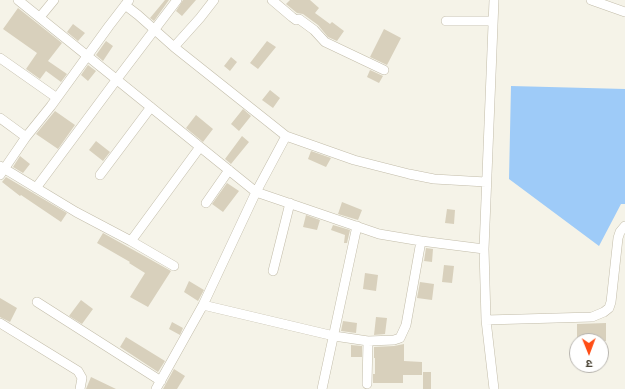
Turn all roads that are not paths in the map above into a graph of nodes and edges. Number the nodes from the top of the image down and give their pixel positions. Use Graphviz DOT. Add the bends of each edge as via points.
graph roads {
  1 [pos="18,0"];
  2 [pos="54,0"];
  3 [pos="177,0"];
  4 [pos="214,0"];
  5 [pos="272,0"];
  6 [pos="494,0"];
  7 [pos="591,0"];
  8 [pos="127,2"];
  9 [pos="625,12"];
  10 [pos="40,17"];
  11 [pos="446,21"];
  12 [pos="494,21"];
  13 [pos="154,29"];
  14 [pos="174,47"];
  15 [pos="88,55"];
  16 [pos="0,58"];
  17 [pos="384,70"];
  18 [pos="117,78"];
  19 [pos="57,98"];
  20 [pos="151,107"];
  21 [pos="0,118"];
  22 [pos="286,136"];
  23 [pos="26,137"];
  24 [pos="200,147"];
  25 [pos="2,170"];
  26 [pos="229,170"];
  27 [pos="100,175"];
  28 [pos="486,182"];
  29 [pos="36,188"];
  30 [pos="256,192"];
  31 [pos="206,203"];
  32 [pos="290,203"];
  33 [pos="356,226"];
  34 [pos="625,226"];
  35 [pos="131,241"];
  36 [pos="421,241"];
  37 [pos="484,249"];
  38 [pos="174,266"];
  39 [pos="273,271"];
  40 [pos="36,302"];
  41 [pos="203,305"];
  42 [pos="486,320"];
  43 [pos="0,323"];
  44 [pos="334,336"];
  45 [pos="368,341"];
  46 [pos="367,384"];
  47 [pos="159,385"];
  48 [pos="80,389"];
  49 [pos="322,389"];
  50 [pos="494,389"];
  1 -- 10 [label="street"];
  2 -- 10 [label="street"];
  3 -- 13 [label="street"];
  4 -- 14 [label="street"];
  5 -- 17 [label="street" via="296,20 299,19 314,30 325,42"];
  6 -- 12 [label="street"];
  7 -- 9 [label="street"];
  8 -- 13 [label="street"];
  8 -- 15 [label="street"];
  10 -- 15 [label="street"];
  11 -- 12 [label="street"];
  12 -- 28 [label="street"];
  13 -- 14 [label="street"];
  13 -- 18 [label="street"];
  14 -- 22 [label="street"];
  15 -- 18 [label="street"];
  15 -- 19 [label="street"];
  16 -- 19 [label="street"];
  18 -- 20 [label="street"];
  18 -- 29 [label="street"];
  19 -- 23 [label="street"];
  20 -- 24 [label="street"];
  20 -- 27 [label="street"];
  21 -- 23 [label="street"];
  22 -- 28 [label="street" via="354,160 403,173 434,179"];
  22 -- 30 [label="street"];
  23 -- 25 [label="street"];
  24 -- 26 [label="street"];
  24 -- 35 [label="street"];
  25 -- 29 [label="street"];
  26 -- 30 [label="street"];
  26 -- 31 [label="street"];
  28 -- 37 [label="street"];
  29 -- 35 [label="street"];
  30 -- 32 [label="street"];
  30 -- 41 [label="street"];
  32 -- 33 [label="street"];
  32 -- 39 [label="street"];
  33 -- 36 [label="street" via="385,235"];
  33 -- 44 [label="street"];
  34 -- 42 [label="street" via="618,238 611,302 604,312 592,317"];
  35 -- 38 [label="street"];
  36 -- 37 [label="street"];
  36 -- 45 [label="street" via="403,333 400,338 394,340"];
  37 -- 42 [label="street"];
  40 -- 47 [label="street"];
  41 -- 44 [label="street"];
  41 -- 47 [label="street"];
  42 -- 50 [label="street"];
  43 -- 48 [label="street" via="78,371 82,378"];
  44 -- 45 [label="street"];
  44 -- 49 [label="street"];
  45 -- 46 [label="street"];
}
